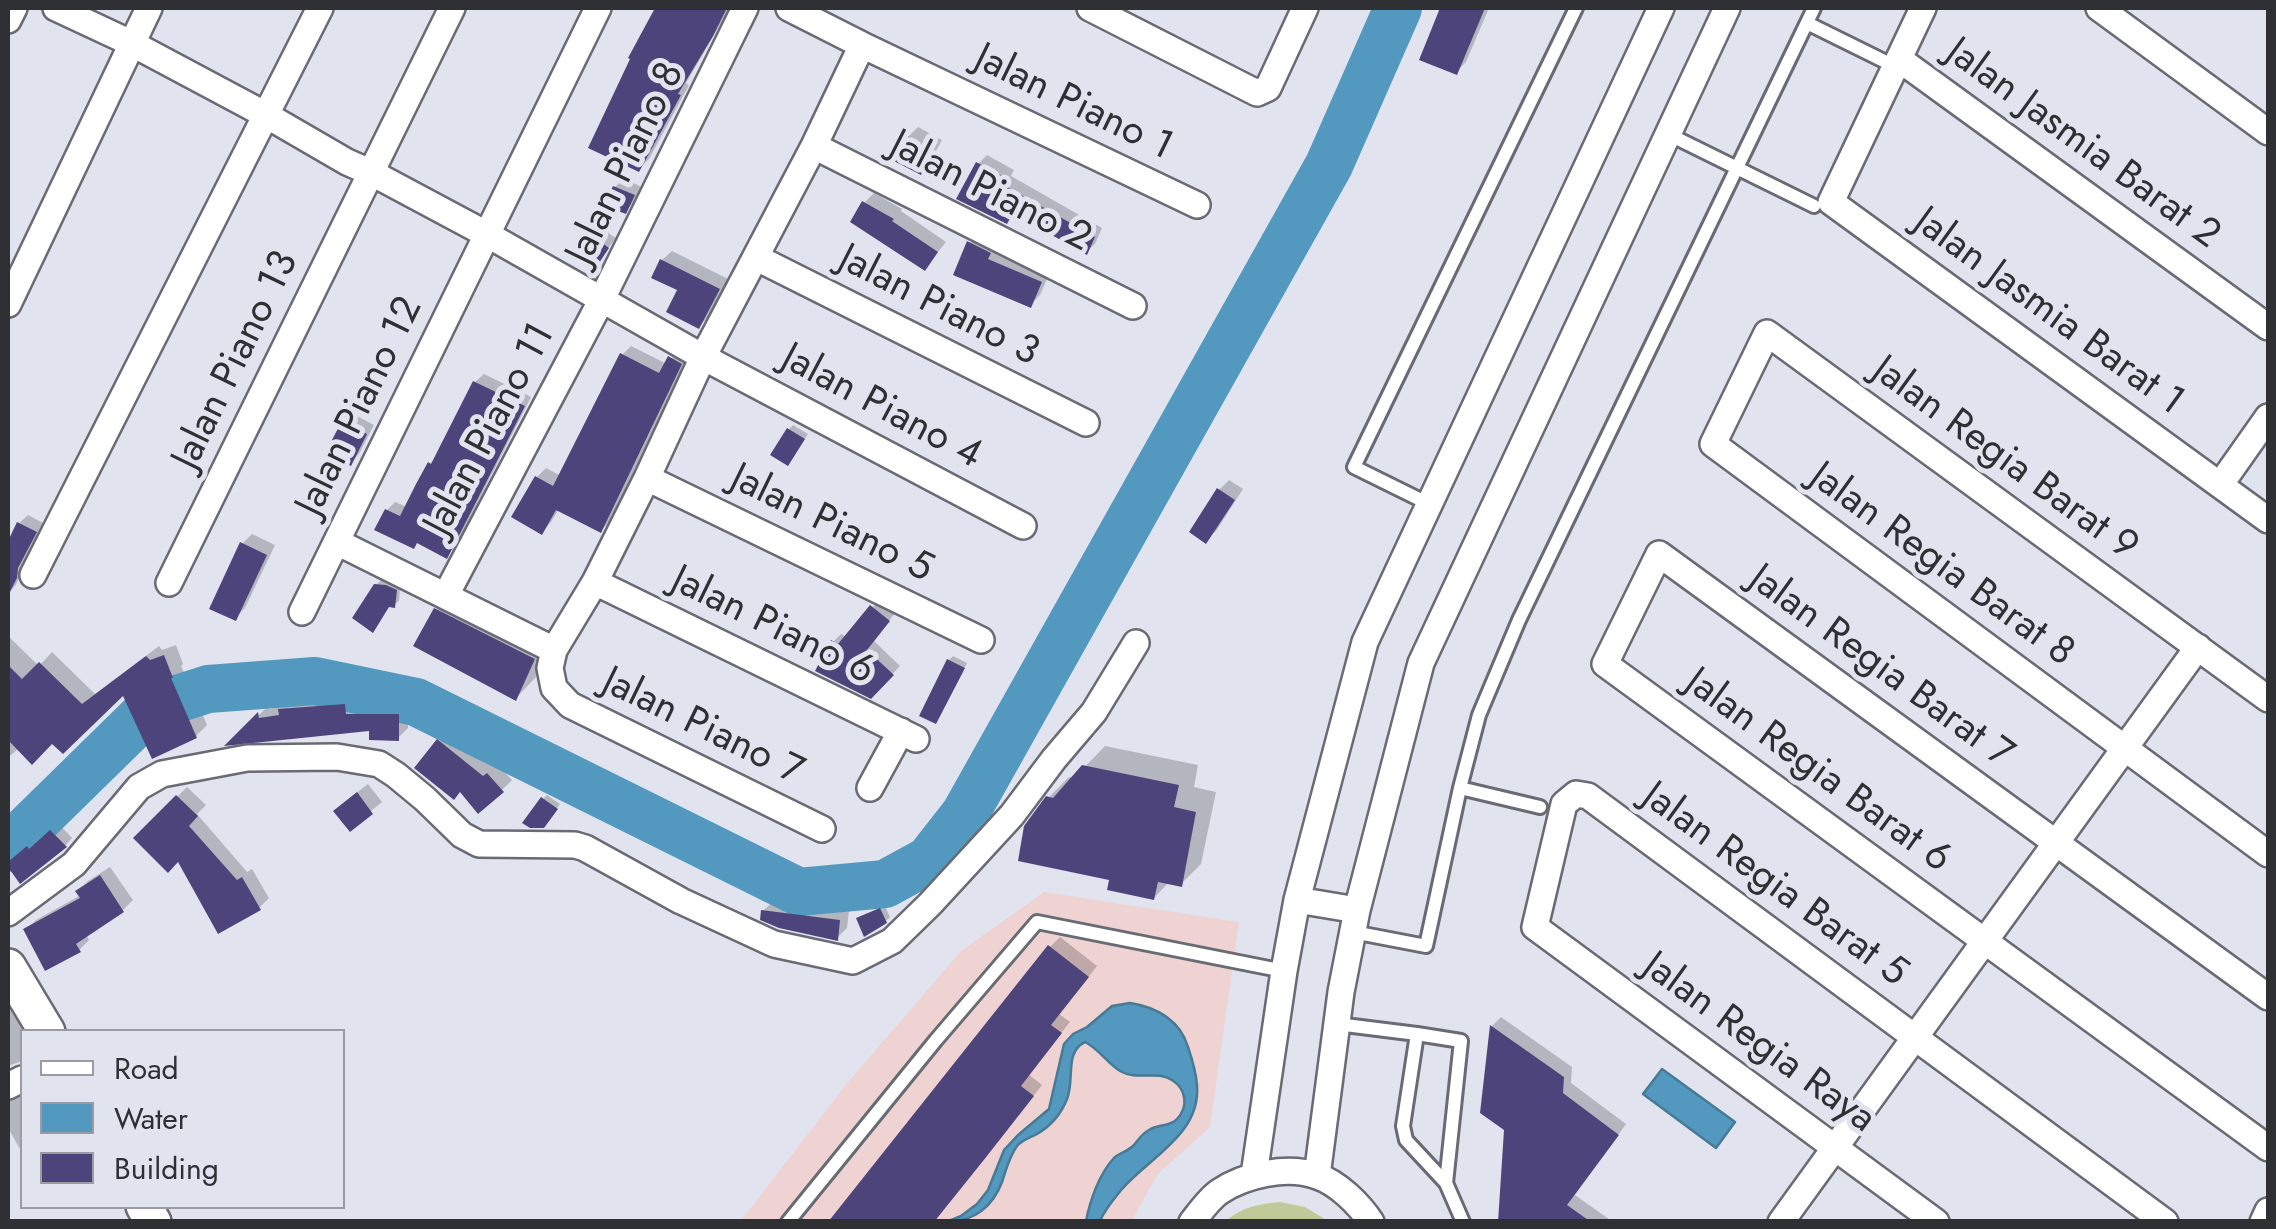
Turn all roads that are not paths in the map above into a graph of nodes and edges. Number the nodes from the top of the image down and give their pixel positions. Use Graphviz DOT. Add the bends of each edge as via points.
graph roads {
  1 [pos="14,8"];
  2 [pos="56,8"];
  3 [pos="149,8"];
  4 [pos="320,8"];
  5 [pos="452,8"];
  6 [pos="598,8"];
  7 [pos="745,8"];
  8 [pos="789,8"];
  9 [pos="1090,8"];
  10 [pos="1305,8"];
  11 [pos="1576,8"];
  12 [pos="1661,8"];
  13 [pos="1728,8"];
  14 [pos="1814,8"];
  15 [pos="1923,8"];
  16 [pos="2099,8"];
  17 [pos="8,20"];
  18 [pos="1807,23"];
  19 [pos="130,43"];
  20 [pos="862,46"];
  21 [pos="1891,60"];
  22 [pos="266,115"];
  23 [pos="2268,132"];
  24 [pos="1668,134"];
  25 [pos="814,146"];
  26 [pos="1738,168"];
  27 [pos="372,172"];
  28 [pos="1823,204"];
  29 [pos="1196,205"];
  30 [pos="488,234"];
  31 [pos="757,258"];
  32 [pos="602,300"];
  33 [pos="8,304"];
  34 [pos="1133,306"];
  35 [pos="2268,327"];
  36 [pos="703,357"];
  37 [pos="2268,417"];
  38 [pos="1086,423"];
  39 [pos="1713,444"];
  40 [pos="648,478"];
  41 [pos="2220,485"];
  42 [pos="1429,504"];
  43 [pos="2268,520"];
  44 [pos="1023,526"];
  45 [pos="337,542"];
  46 [pos="33,575"];
  47 [pos="596,582"];
  48 [pos="169,583"];
  49 [pos="446,595"];
  50 [pos="302,612"];
  51 [pos="981,640"];
  52 [pos="1136,643"];
  53 [pos="2198,647"];
  54 [pos="554,650"];
  55 [pos="1606,664"];
  56 [pos="2268,699"];
  57 [pos="2125,748"];
  58 [pos="870,788"];
  59 [pos="1460,788"];
  60 [pos="1588,796"];
  61 [pos="1540,807"];
  62 [pos="822,829"];
  63 [pos="2056,842"];
  64 [pos="2268,854"];
  65 [pos="1297,900"];
  66 [pos="8,913"];
  67 [pos="1355,921"];
  68 [pos="1984,941"];
  69 [pos="8,967"];
  70 [pos="1284,971"];
  71 [pos="2268,997"];
  72 [pos="1337,1024"];
  73 [pos="45,1029"];
  74 [pos="1417,1034"];
  75 [pos="1915,1037"];
  76 [pos="1835,1147"];
  77 [pos="2268,1148"];
  78 [pos="1254,1175"];
  79 [pos="1317,1176"];
  80 [pos="1446,1183"];
  81 [pos="2268,1211"];
  82 [pos="788,1222"];
  83 [pos="1192,1222"];
  84 [pos="1371,1222"];
  85 [pos="1463,1222"];
  86 [pos="1781,1222"];
  87 [pos="1936,1222"];
  88 [pos="2165,1222"];
  89 [pos="2263,1222"];
  1 -- 17 [label="street"];
  2 -- 19 [label="street, Jalan Piano 4"];
  3 -- 19 [label="street"];
  4 -- 22 [label="street"];
  5 -- 27 [label="street, Jalan Piano 13"];
  6 -- 30 [label="street, Jalan Piano 12"];
  7 -- 32 [label="street, Jalan Piano 8"];
  8 -- 20 [label="street, Jalan Piano 1"];
  9 -- 10 [label="street" via="1256,93 1268,88"];
  11 -- 42 [label="lane" via="1354,467"];
  12 -- 42 [label="street"];
  13 -- 24 [label="street"];
  14 -- 18 [label="lane"];
  15 -- 21 [label="street"];
  16 -- 23 [label="street"];
  18 -- 21 [label="lane"];
  18 -- 26 [label="lane"];
  19 -- 22 [label="street, Jalan Piano 4"];
  19 -- 33 [label="street"];
  20 -- 25 [label="street"];
  20 -- 29 [label="street, Jalan Piano 1"];
  21 -- 28 [label="street"];
  21 -- 35 [label="street, Jalan Jasmia Barat 2"];
  22 -- 27 [label="street, Jalan Piano 4"];
  22 -- 46 [label="street"];
  24 -- 26 [label="lane"];
  24 -- 67 [label="street" via="1422,663"];
  25 -- 31 [label="street"];
  25 -- 34 [label="street, Jalan Piano 2"];
  26 -- 28 [label="lane"];
  26 -- 59 [label="lane" via="1518,620 1479,715"];
  27 -- 30 [label="street, Jalan Piano 4"];
  27 -- 48 [label="street, Jalan Piano 13"];
  28 -- 41 [label="street, Jalan Jasmia Barat 1"];
  30 -- 32 [label="street, Jalan Piano 4"];
  30 -- 45 [label="street, Jalan Piano 12"];
  31 -- 36 [label="street"];
  31 -- 38 [label="street, Jalan Piano 3"];
  32 -- 36 [label="street, Jalan Piano 4"];
  32 -- 49 [label="street, Jalan Piano 11"];
  36 -- 40 [label="street"];
  36 -- 44 [label="street, Jalan Piano 4"];
  37 -- 41 [label="street"];
  39 -- 53 [label="street, Jalan Regia Barat 9" via="1767,334"];
  39 -- 57 [label="street, Jalan Regia Barat 8"];
  40 -- 47 [label="street"];
  40 -- 51 [label="street, Jalan Piano 5"];
  41 -- 43 [label="street, Jalan Jasmia Barat 1"];
  42 -- 65 [label="street" via="1365,642"];
  45 -- 49 [label="street"];
  45 -- 50 [label="street, Jalan Piano 12"];
  47 -- 54 [label="street"];
  47 -- 58 [label="street, Jalan Piano 6" via="909,735"];
  49 -- 54 [label="street"];
  52 -- 66 [label="street" via="1094,712 1012,815 892,941 852,960 774,944 585,848 479,844 379,764 337,757 248,758 162,774 139,787 74,864"];
  53 -- 56 [label="street, Jalan Regia Barat 9"];
  53 -- 57 [label="street"];
  54 -- 62 [label="street, Jalan Piano 7" via="554,688 570,705"];
  55 -- 63 [label="street, Jalan Regia Barat 7" via="1659,554"];
  55 -- 68 [label="street, Jalan Regia Barat 6"];
  57 -- 63 [label="street"];
  57 -- 64 [label="street, Jalan Regia Barat 8"];
  59 -- 61 [label="lane"];
  59 -- 67 [label="lane" via="1426,946"];
  60 -- 75 [label="street, Jalan Regia Barat 5"];
  60 -- 76 [label="street, Jalan Regia Raya" via="1576,794 1564,804 1536,928"];
  63 -- 68 [label="street"];
  63 -- 71 [label="street, Jalan Regia Barat 7"];
  65 -- 67 [label="street"];
  65 -- 70 [label="street"];
  67 -- 72 [label="street"];
  68 -- 75 [label="street"];
  68 -- 77 [label="street, Jalan Regia Barat 6"];
  69 -- 73 [label="street"];
  70 -- 78 [label="street"];
  70 -- 82 [label="lane" via="1037,922"];
  72 -- 74 [label="lane"];
  72 -- 79 [label="street"];
  74 -- 80 [label="lane" via="1402,1126 1406,1140"];
  74 -- 80 [label="lane" via="1461,1040"];
  75 -- 76 [label="street"];
  75 -- 88 [label="street, Jalan Regia Barat 5"];
  76 -- 86 [label="street"];
  76 -- 87 [label="street, Jalan Regia Raya"];
  78 -- 79 [label="street"];
  78 -- 83 [label="street" via="1217,1193"];
  79 -- 84 [label="street" via="1346,1193"];
  80 -- 85 [label="lane"];
  81 -- 89 [label="street"];
}
